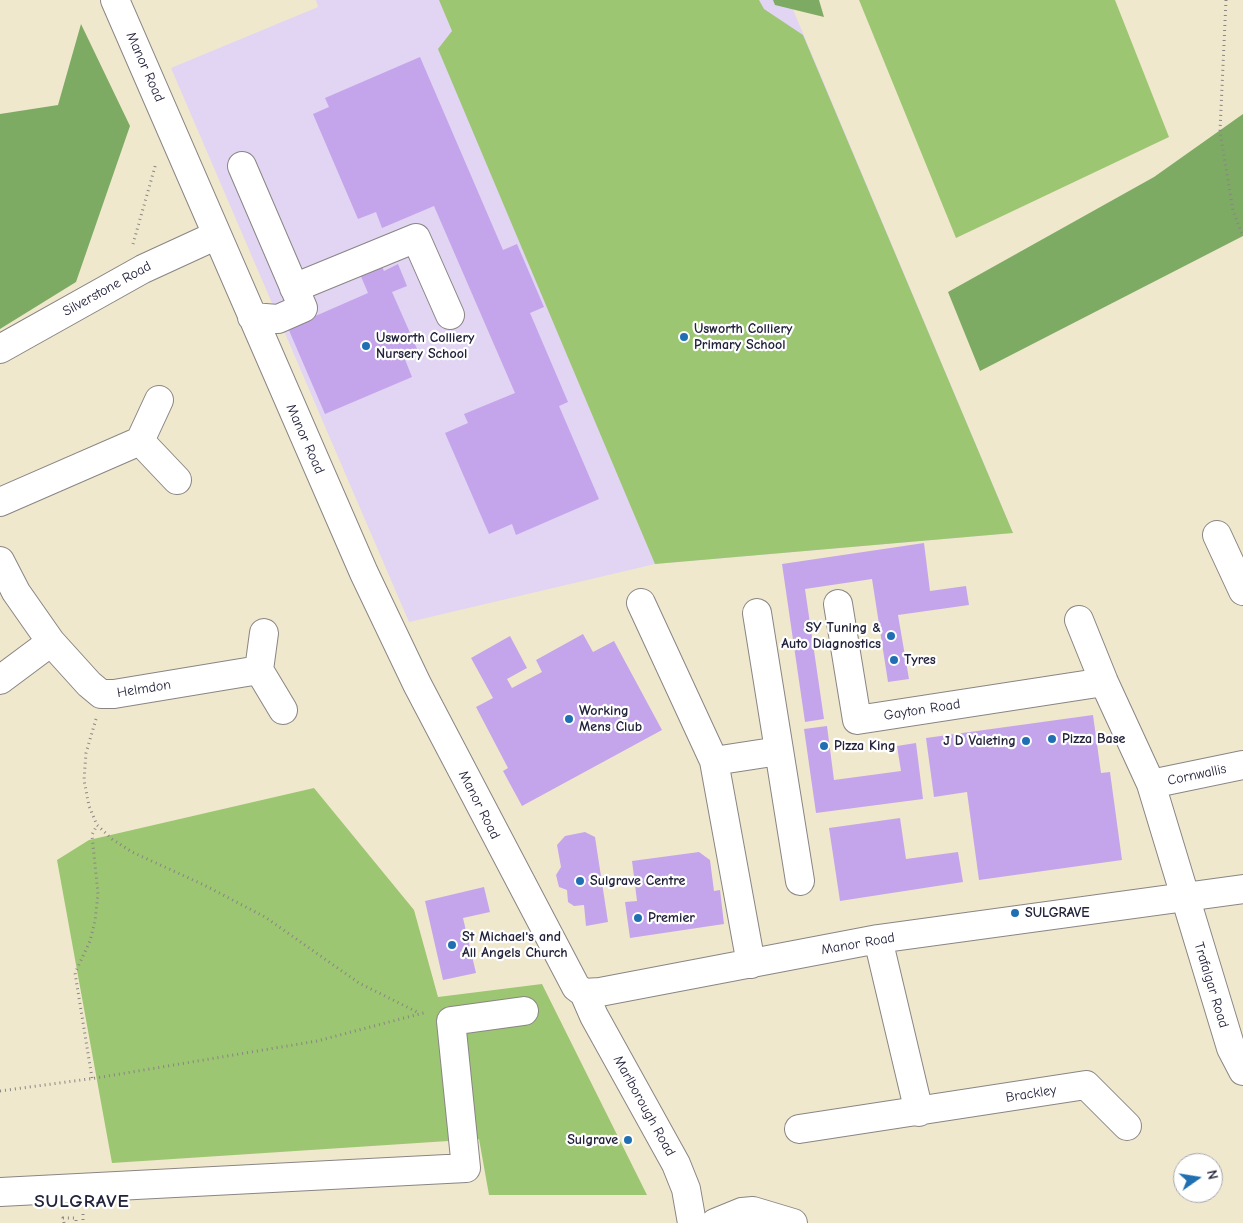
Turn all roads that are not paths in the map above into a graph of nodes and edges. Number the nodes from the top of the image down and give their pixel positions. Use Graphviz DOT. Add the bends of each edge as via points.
graph roads {
  1 [pos="115,0"];
  2 [pos="242,166"];
  3 [pos="217,235"];
  4 [pos="294,288"];
  5 [pos="450,314"];
  6 [pos="252,317"];
  7 [pos="0,349"];
  8 [pos="158,400"];
  9 [pos="140,441"];
  10 [pos="177,480"];
  11 [pos="0,502"];
  12 [pos="1218,535"];
  13 [pos="0,561"];
  14 [pos="1243,591"];
  15 [pos="641,603"];
  16 [pos="838,604"];
  17 [pos="757,613"];
  18 [pos="1079,620"];
  19 [pos="264,633"];
  20 [pos="51,642"];
  21 [pos="259,670"];
  22 [pos="0,680"];
  23 [pos="1104,682"];
  24 [pos="283,710"];
  25 [pos="779,751"];
  26 [pos="714,761"];
  27 [pos="1243,765"];
  28 [pos="1151,784"];
  29 [pos="800,881"];
  30 [pos="1243,889"];
  31 [pos="1184,897"];
  32 [pos="878,939"];
  33 [pos="751,964"];
  34 [pos="584,993"];
  35 [pos="524,1011"];
  36 [pos="1243,1071"];
  37 [pos="920,1112"];
  38 [pos="1127,1126"];
  39 [pos="799,1129"];
  40 [pos="0,1192"];
  41 [pos="692,1223"];
  42 [pos="715,1223"];
  43 [pos="793,1223"];
  1 -- 3 [label="street, Manor Road"];
  2 -- 4 [label="street"];
  3 -- 6 [label="street, Manor Road"];
  3 -- 7 [label="street, Silverstone Road" via="143,269"];
  4 -- 5 [label="street" via="416,238"];
  4 -- 6 [label="street" via="303,308 278,319"];
  6 -- 34 [label="street, Manor Road" via="364,573 417,684 571,978"];
  8 -- 9 [label="street"];
  9 -- 10 [label="street"];
  9 -- 11 [label="street"];
  12 -- 14 [label="street"];
  13 -- 20 [label="street, Helmdon" via="16,592"];
  15 -- 26 [label="street"];
  16 -- 23 [label="street, Gayton Road" via="857,720"];
  17 -- 25 [label="street"];
  18 -- 23 [label="street"];
  19 -- 21 [label="street"];
  20 -- 21 [label="street, Helmdon" via="101,694"];
  20 -- 22 [label="street"];
  21 -- 24 [label="street"];
  23 -- 28 [label="street"];
  25 -- 26 [label="street"];
  25 -- 29 [label="street"];
  26 -- 33 [label="street"];
  27 -- 28 [label="street, Cornwallis"];
  28 -- 31 [label="street"];
  30 -- 31 [label="street, Manor Road"];
  31 -- 32 [label="street, Manor Road"];
  31 -- 36 [label="street, Trafalgar Road" via="1231,1048"];
  32 -- 33 [label="street, Manor Road"];
  32 -- 37 [label="street"];
  33 -- 34 [label="street, Manor Road"];
  34 -- 41 [label="street, Marlborough Road" via="676,1164 686,1188"];
  35 -- 40 [label="street" via="450,1021 466,1168"];
  37 -- 38 [label="street, Brackley" via="1086,1085"];
  37 -- 39 [label="street, Brackley"];
  42 -- 43 [label="street" via="753,1211"];
}
